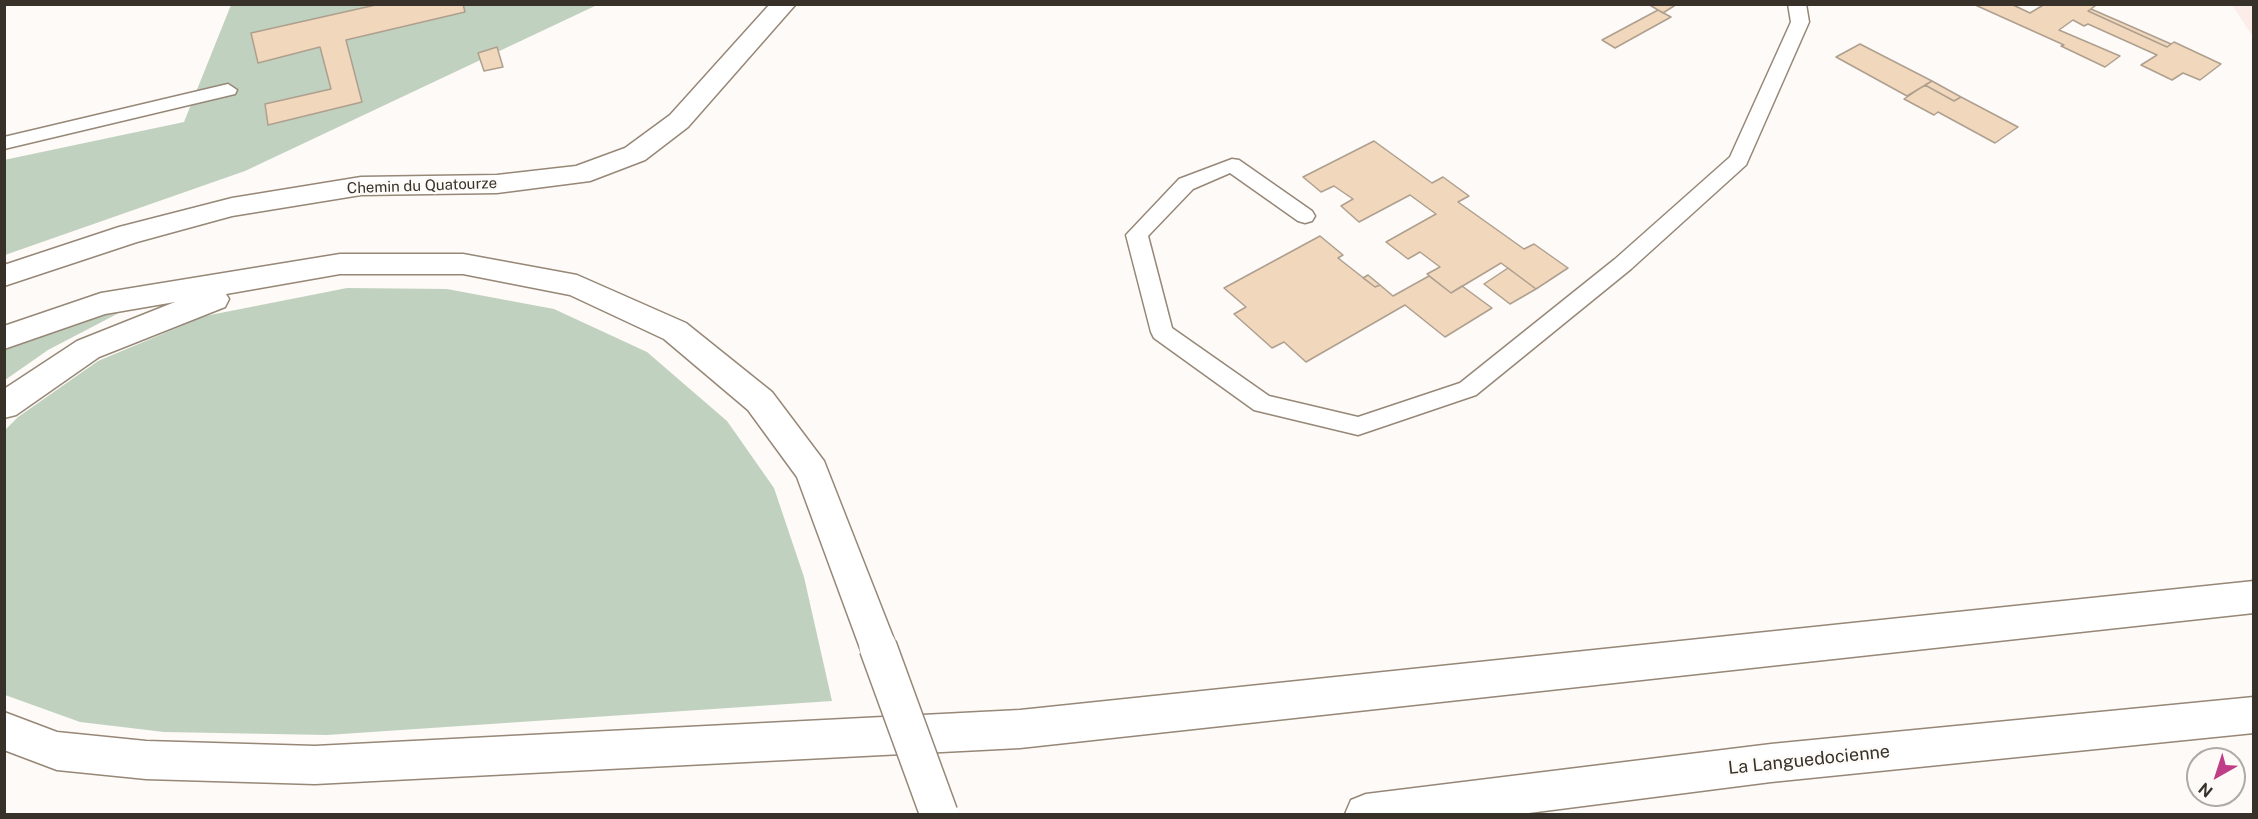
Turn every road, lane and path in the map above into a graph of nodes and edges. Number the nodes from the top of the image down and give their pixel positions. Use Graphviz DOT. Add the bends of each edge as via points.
graph roads {
  1 [pos="784,4"];
  2 [pos="1797,4"];
  3 [pos="228,90"];
  4 [pos="4,143"];
  5 [pos="1305,216"];
  6 [pos="340,264"];
  7 [pos="4,276"];
  8 [pos="4,338"];
  9 [pos="4,406"];
  10 [pos="2253,597"];
  11 [pos="2253,715"];
  12 [pos="4,731"];
  13 [pos="939,814"];
  14 [pos="1366,814"];
  1 -- 7 [label="main road, Chemin du Quatourze" via="679,121 634,154 580,175 497,184 360,186 232,207 129,234"];
  2 -- 5 [label="lane" via="1800,22 1739,160 1623,264 1468,389 1358,426 1262,404 1162,332 1137,235 1186,184 1232,165"];
  3 -- 4 [label="lane"];
  6 -- 8 [label="main road" via="101,304"];
  6 -- 9 [label="main road" via="202,302 88,349"];
  6 -- 13 [label="main road, bridge" via="463,264 577,286 675,330 760,401 812,471"];
  10 -- 12 [label="main road" via="1020,729 315,765 146,760 57,751"];
  11 -- 14 [label="main road, La Languedocienne" via="1771,763"];
}
